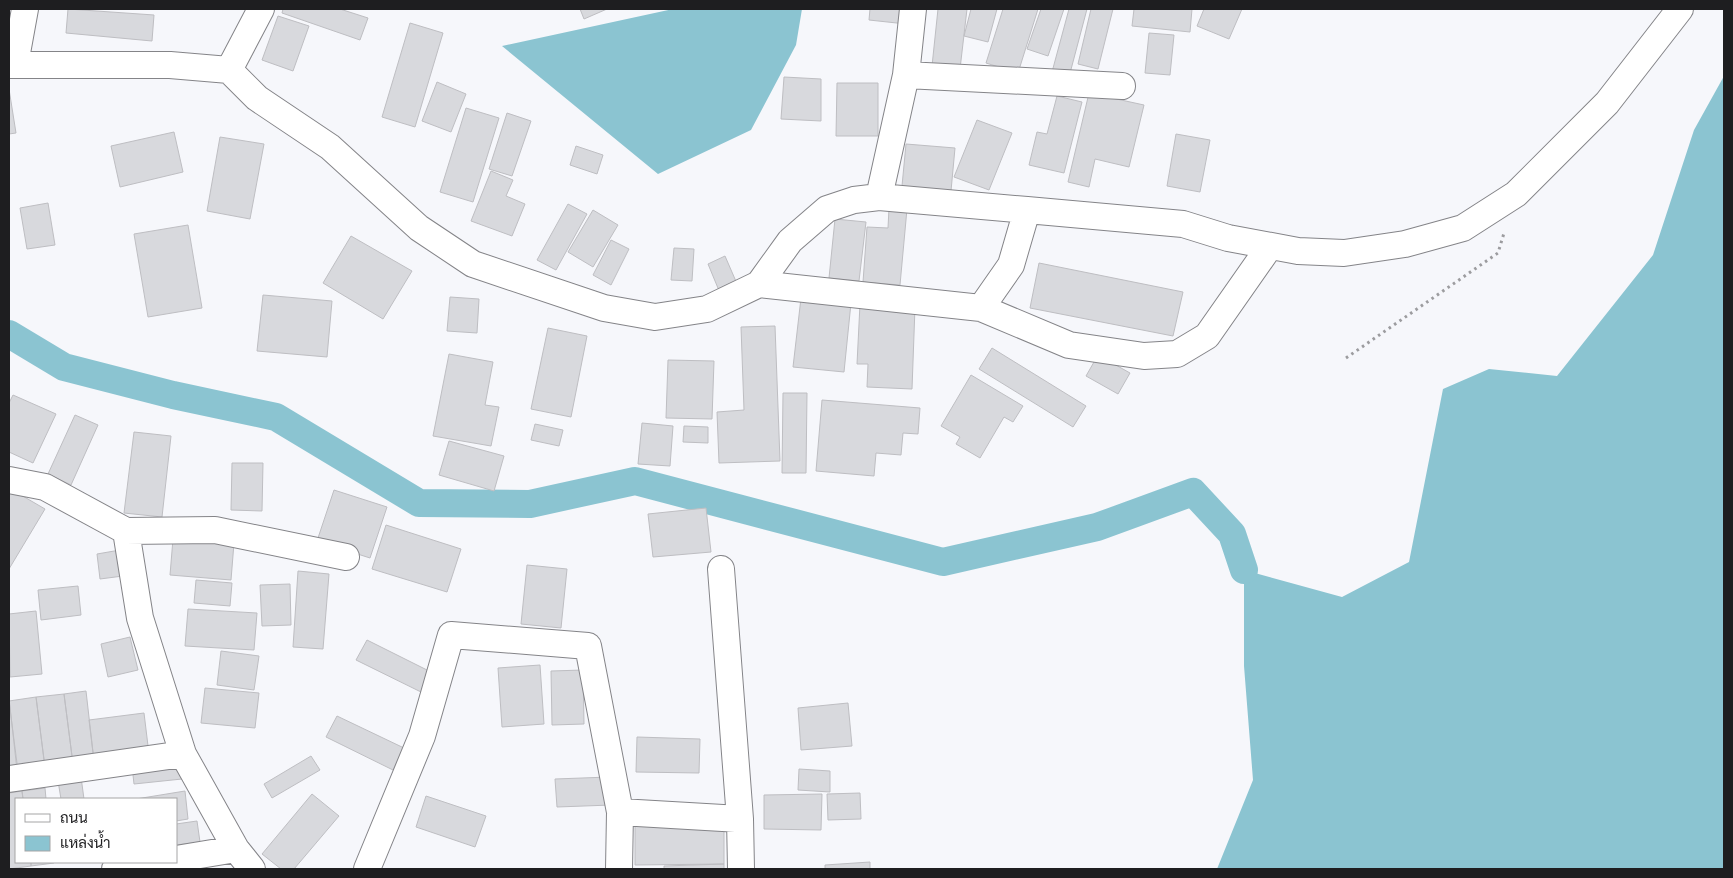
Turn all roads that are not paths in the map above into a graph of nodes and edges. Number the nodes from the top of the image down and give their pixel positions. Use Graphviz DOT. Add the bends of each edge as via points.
graph roads {
  1 [pos="24,9"];
  2 [pos="261,9"];
  3 [pos="913,9"];
  4 [pos="1680,9"];
  5 [pos="12,64"];
  6 [pos="230,70"];
  7 [pos="906,75"];
  8 [pos="1122,86"];
  9 [pos="879,197"];
  10 [pos="1027,210"];
  11 [pos="1270,246"];
  12 [pos="759,284"];
  13 [pos="981,308"];
  14 [pos="9,480"];
  15 [pos="126,531"];
  16 [pos="346,557"];
  17 [pos="721,570"];
  18 [pos="183,754"];
  19 [pos="9,779"];
  20 [pos="620,812"];
  21 [pos="740,819"];
  22 [pos="236,848"];
  23 [pos="178,859"];
  24 [pos="152,863"];
  25 [pos="115,869"];
  26 [pos="252,869"];
  27 [pos="367,869"];
  28 [pos="619,869"];
  29 [pos="741,869"];
  1 -- 5 [label="street"];
  2 -- 6 [label="street"];
  3 -- 7 [label="street"];
  4 -- 11 [label="street" via="1607,103 1516,194 1462,228 1405,244 1344,252 1298,251"];
  5 -- 6 [label="street" via="161,65"];
  6 -- 12 [label="street" via="257,98 330,146 419,228 473,264 604,308 655,318 707,309"];
  7 -- 8 [label="street"];
  7 -- 9 [label="street"];
  9 -- 10 [label="street"];
  9 -- 12 [label="street" via="854,200 827,209 790,241"];
  10 -- 11 [label="street" via="1183,224 1228,238"];
  10 -- 13 [label="street" via="1011,265"];
  11 -- 13 [label="street" via="1207,336 1176,354 1144,356 1069,345"];
  12 -- 13 [label="street"];
  14 -- 15 [label="street" via="45,487"];
  15 -- 16 [label="street" via="215,530"];
  15 -- 18 [label="street" via="140,618"];
  17 -- 21 [label="street"];
  18 -- 19 [label="street"];
  18 -- 22 [label="street"];
  20 -- 21 [label="street"];
  20 -- 27 [label="street" via="588,646 451,635 422,736"];
  20 -- 28 [label="street"];
  21 -- 29 [label="street"];
  22 -- 23 [label="street"];
  22 -- 26 [label="street"];
  24 -- 25 [label="street"];
}
